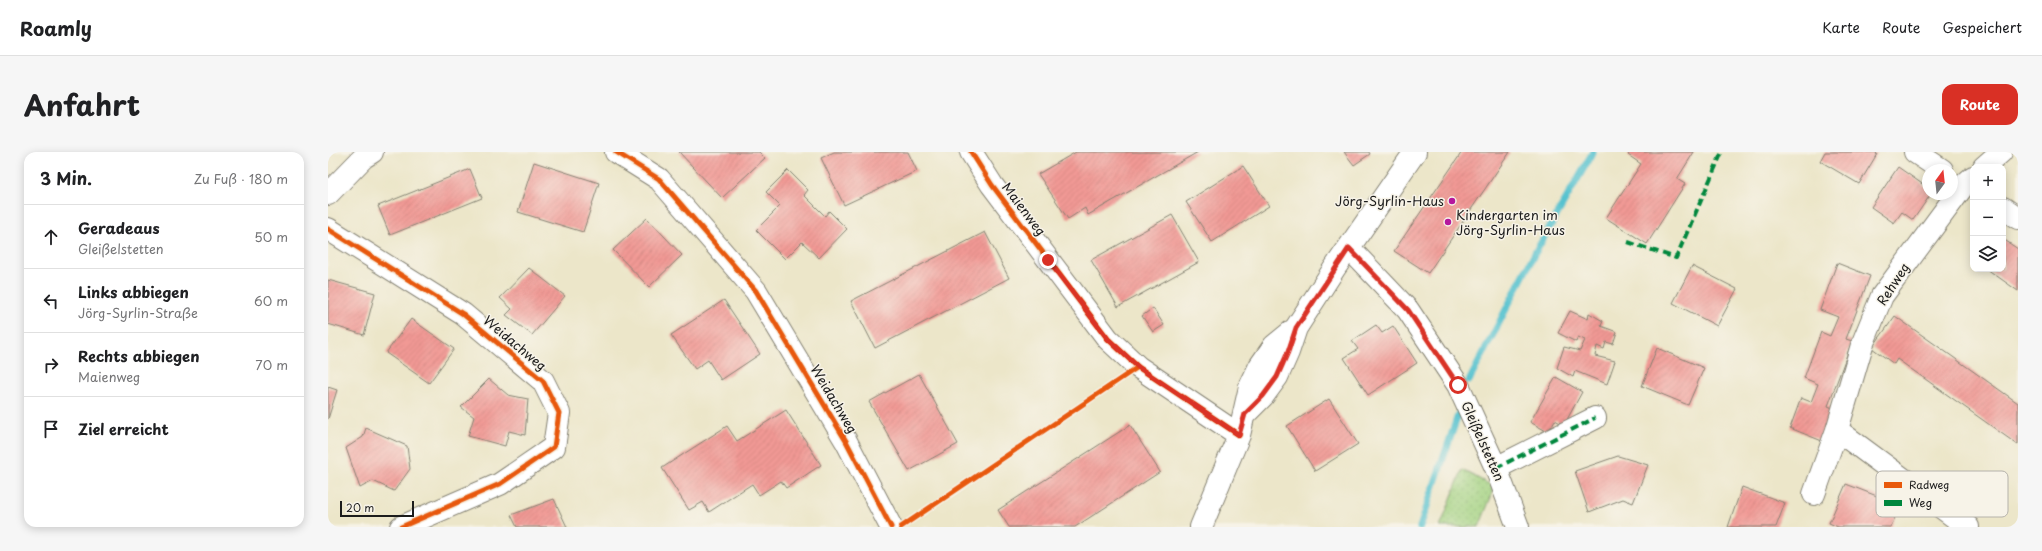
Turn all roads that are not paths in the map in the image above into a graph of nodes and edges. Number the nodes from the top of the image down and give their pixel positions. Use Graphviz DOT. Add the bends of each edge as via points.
graph roads {
  1 [pos="372,152"];
  2 [pos="616,152"];
  3 [pos="971,152"];
  4 [pos="1415,152"];
  5 [pos="1915,152"];
  6 [pos="2001,152"];
  7 [pos="1933,164"];
  8 [pos="1987,164"];
  9 [pos="1966,182"];
  10 [pos="328,194"];
  11 [pos="2006,210"];
  12 [pos="2018,218"];
  13 [pos="328,230"];
  14 [pos="1349,248"];
  15 [pos="1595,418"];
  16 [pos="1836,430"];
  17 [pos="1239,435"];
  18 [pos="1496,468"];
  19 [pos="1892,471"];
  20 [pos="1814,494"];
  21 [pos="1954,517"];
  22 [pos="401,527"];
  23 [pos="891,527"];
  24 [pos="1201,527"];
  25 [pos="1518,527"];
  26 [pos="1968,527"];
  1 -- 10 [label="street"];
  2 -- 23 [label="street, Weidachweg" via="659,179 756,291 846,441"];
  3 -- 17 [label="street, Maienweg" via="997,191 1108,339 1138,367"];
  4 -- 14 [label="street"];
  5 -- 7 [label="street"];
  6 -- 8 [label="street"];
  9 -- 16 [label="street, Rehweg" via="1882,296 1862,345"];
  11 -- 12 [label="street"];
  13 -- 22 [label="street, Weidachweg" via="463,314 543,381 559,413 554,447 500,484"];
  14 -- 17 [label="street" via="1296,328 1277,377 1245,414"];
  14 -- 18 [label="street, Gleißelstetten" via="1408,310 1458,385"];
  15 -- 18 [label="street"];
  16 -- 19 [label="street"];
  16 -- 20 [label="street, Rehweg"];
  17 -- 24 [label="street"];
  18 -- 25 [label="street, Gleißelstetten"];
  21 -- 26 [label="street"];
}
